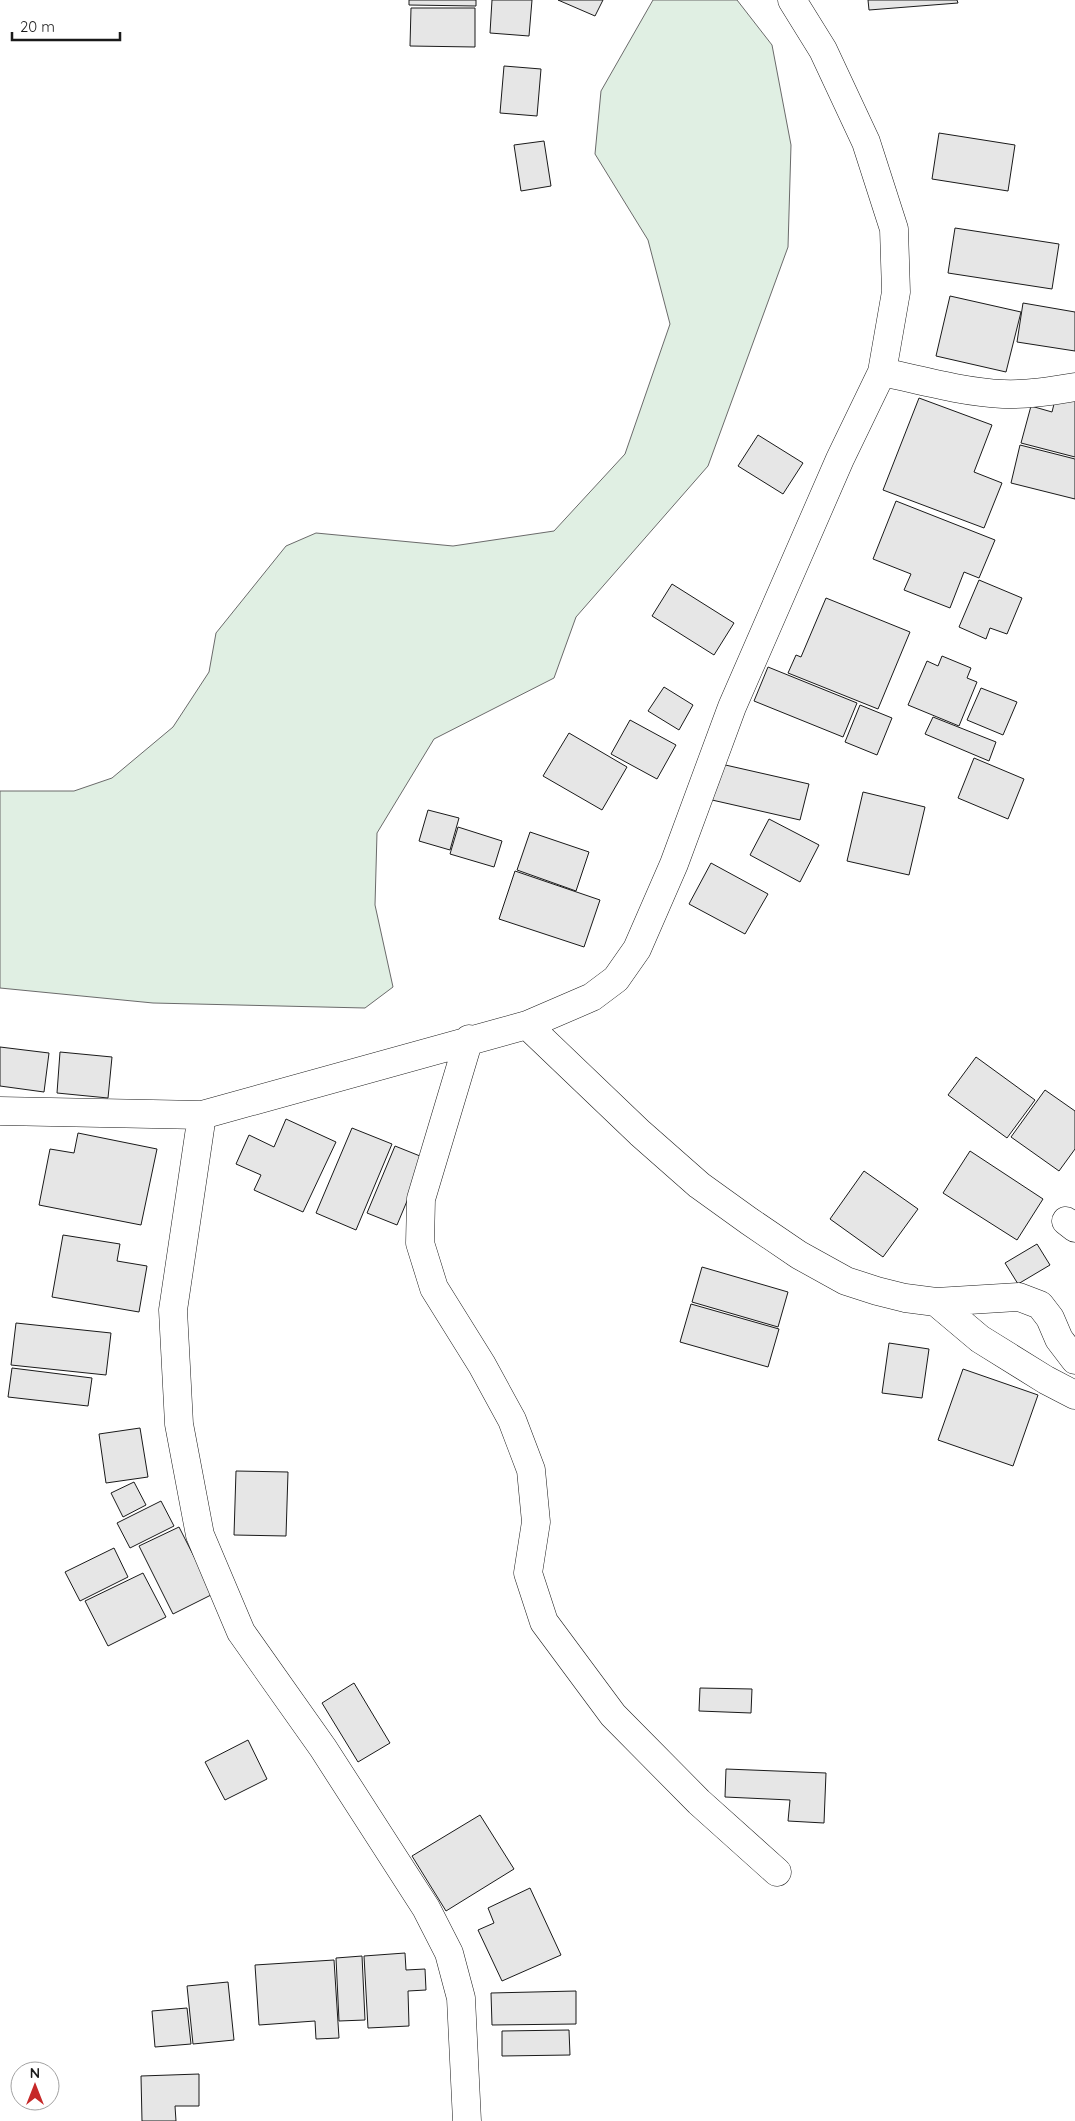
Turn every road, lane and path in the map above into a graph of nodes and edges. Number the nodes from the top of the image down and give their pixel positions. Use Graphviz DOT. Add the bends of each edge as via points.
graph roads {
  1 [pos="792,0"];
  2 [pos="882,372"];
  3 [pos="1075,387"];
  4 [pos="527,1025"];
  5 [pos="470,1040"];
  6 [pos="0,1111"];
  7 [pos="202,1115"];
  8 [pos="936,1302"];
  9 [pos="1075,1360"];
  10 [pos="1075,1395"];
  11 [pos="776,1872"];
  12 [pos="467,2121"];
  1 -- 2 [label="street" via="823,50 866,142 894,229 896,292"];
  2 -- 3 [label="street" via="1001,394 1030,394"];
  2 -- 4 [label="street" via="840,459 732,707 674,864 637,949 616,979 592,997"];
  4 -- 5 [label="street"];
  4 -- 8 [label="street" via="640,1133 699,1185 749,1221 846,1281 877,1292"];
  5 -- 7 [label="street"];
  5 -- 11 [label="street" via="421,1199 420,1243 434,1288 512,1420 531,1470 536,1522 528,1573 544,1622 613,1715 699,1802"];
  6 -- 7 [label="street"];
  7 -- 12 [label="street" via="173,1310 179,1424 200,1534 241,1632 323,1748 426,1908 449,1953 461,1998"];
  8 -- 9 [label="street" via="1019,1298 1040,1305"];
  8 -- 10 [label="street" via="980,1338"];
}
